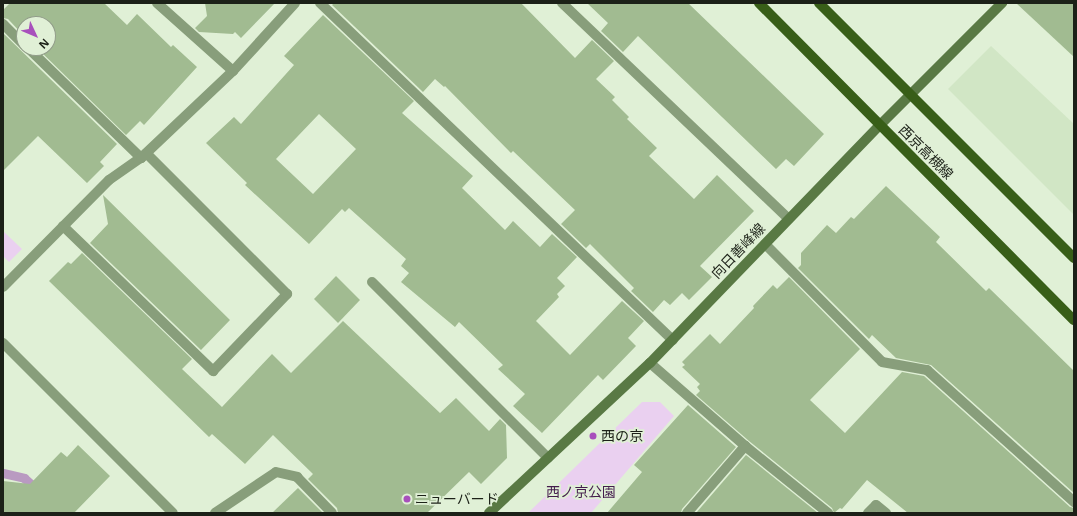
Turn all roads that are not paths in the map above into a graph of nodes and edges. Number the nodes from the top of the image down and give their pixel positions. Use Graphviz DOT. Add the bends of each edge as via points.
graph roads {
  1 [pos="157,3"];
  2 [pos="295,3"];
  3 [pos="320,3"];
  4 [pos="562,3"];
  5 [pos="759,3"];
  6 [pos="818,3"];
  7 [pos="1002,3"];
  8 [pos="3,24"];
  9 [pos="16,36"];
  10 [pos="37,56"];
  11 [pos="234,71"];
  12 [pos="910,95"];
  13 [pos="880,125"];
  14 [pos="144,156"];
  15 [pos="789,219"];
  16 [pos="63,226"];
  17 [pos="765,244"];
  18 [pos="1074,258"];
  19 [pos="372,282"];
  20 [pos="3,287"];
  21 [pos="1074,320"];
  22 [pos="673,340"];
  23 [pos="3,342"];
  24 [pos="650,363"];
  25 [pos="745,446"];
  26 [pos="548,458"];
  27 [pos="1074,502"];
  28 [pos="173,513"];
  29 [pos="215,513"];
  30 [pos="332,513"];
  31 [pos="489,513"];
  32 [pos="688,513"];
  33 [pos="828,513"];
  34 [pos="868,513"];
  35 [pos="886,513"];
  1 -- 11 [label="street"];
  2 -- 11 [label="street"];
  3 -- 22 [label="street"];
  4 -- 15 [label="street"];
  5 -- 13 [label="main road, 西京高槻線"];
  6 -- 12 [label="main road"];
  7 -- 12 [label="main road, 向日善峰線"];
  8 -- 9 [label="street"];
  10 -- 14 [label="street"];
  11 -- 14 [label="street"];
  12 -- 13 [label="main road, 向日善峰線"];
  12 -- 18 [label="main road"];
  13 -- 15 [label="main road, 向日善峰線"];
  13 -- 21 [label="main road, 西京高槻線"];
  14 -- 16 [label="street" via="109,180"];
  14 -- 16 [label="street" via="287,294 213,371"];
  15 -- 17 [label="main road, 向日善峰線"];
  16 -- 20 [label="street"];
  17 -- 22 [label="main road, 向日善峰線"];
  17 -- 27 [label="street" via="882,362 927,370"];
  19 -- 26 [label="street"];
  22 -- 24 [label="main road, 向日善峰線"];
  23 -- 28 [label="street"];
  24 -- 25 [label="street"];
  24 -- 26 [label="main road, 向日善峰線"];
  25 -- 32 [label="street"];
  25 -- 33 [label="street"];
  26 -- 31 [label="main road, 向日善峰線"];
  29 -- 30 [label="street" via="276,472 297,477"];
  34 -- 35 [label="street" via="876,505"];
}
